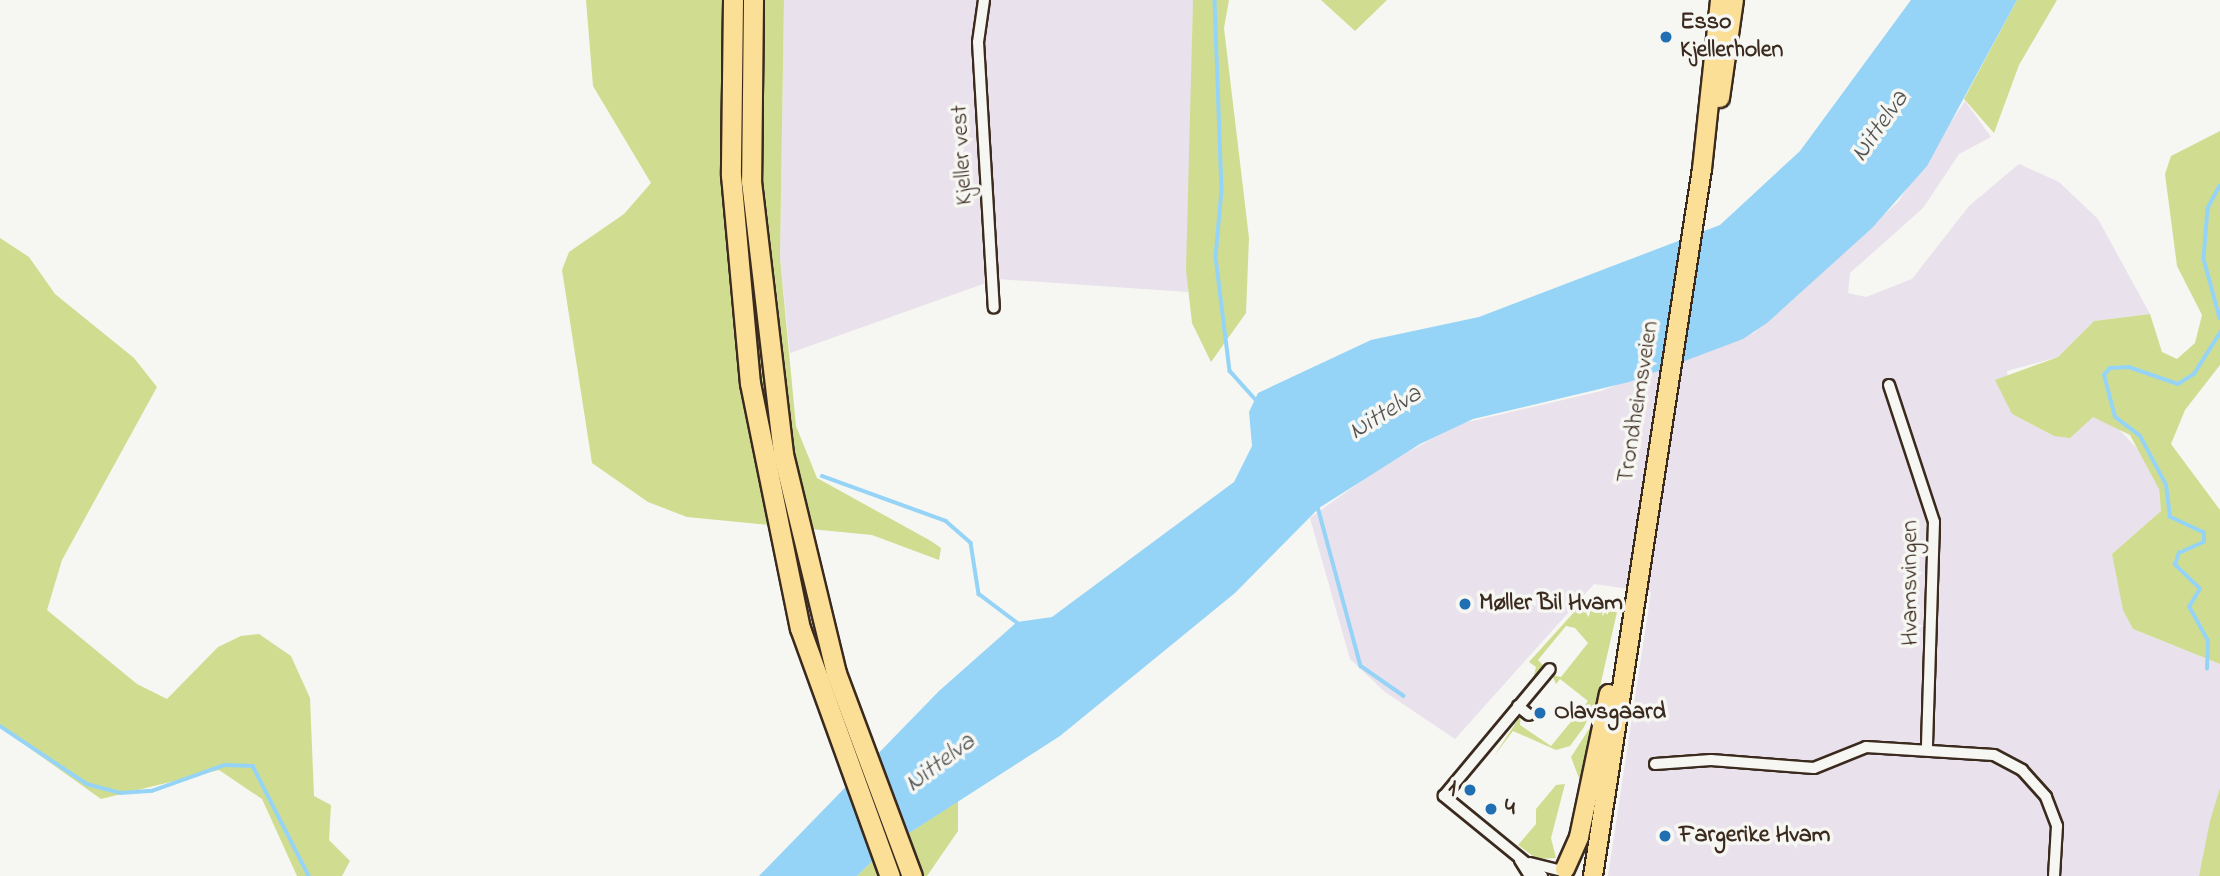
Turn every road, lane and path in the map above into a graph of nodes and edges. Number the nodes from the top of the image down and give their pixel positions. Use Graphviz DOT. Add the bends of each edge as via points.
graph roads {
  1 [pos="733,0"];
  2 [pos="753,0"];
  3 [pos="984,0"];
  4 [pos="1720,0"];
  5 [pos="1734,0"];
  6 [pos="1702,169"];
  7 [pos="994,308"];
  8 [pos="1889,385"];
  9 [pos="1624,643"];
  10 [pos="1550,670"];
  11 [pos="1541,680"];
  12 [pos="1552,689"];
  13 [pos="1518,706"];
  14 [pos="1530,715"];
  15 [pos="1927,747"];
  16 [pos="1655,764"];
  17 [pos="1517,855"];
  18 [pos="1530,863"];
  19 [pos="1561,872"];
  20 [pos="890,876"];
  21 [pos="912,876"];
  22 [pos="1530,876"];
  23 [pos="1542,876"];
  24 [pos="1592,876"];
  25 [pos="2054,876"];
  1 -- 20 [label="highway" via="731,175 739,301 766,469 819,687"];
  2 -- 21 [label="highway" via="751,181 770,374 808,575 836,673"];
  3 -- 7 [label="street, Kjeller vest" via="978,42"];
  4 -- 6 [label="highway, Trondheimsveien"];
  5 -- 6 [label="highway, Trondheimsveien"];
  6 -- 9 [label="highway, Trondheimsveien"];
  8 -- 15 [label="street, Hvamsvingen" via="1934,522"];
  9 -- 19 [label="highway, Trondheimsveien" via="1580,837"];
  9 -- 24 [label="highway, Trondheimsveien"];
  10 -- 11 [label="street"];
  11 -- 12 [label="street"];
  11 -- 13 [label="street"];
  13 -- 14 [label="street"];
  13 -- 17 [label="street" via="1444,796"];
  15 -- 16 [label="street" via="1866,747 1814,768 1710,760"];
  15 -- 25 [label="street" via="1994,755 2031,777 2057,826"];
  17 -- 18 [label="street"];
  17 -- 22 [label="street"];
  18 -- 19 [label="street"];
  18 -- 23 [label="street"];
  19 -- 24 [label="highway"];
}
